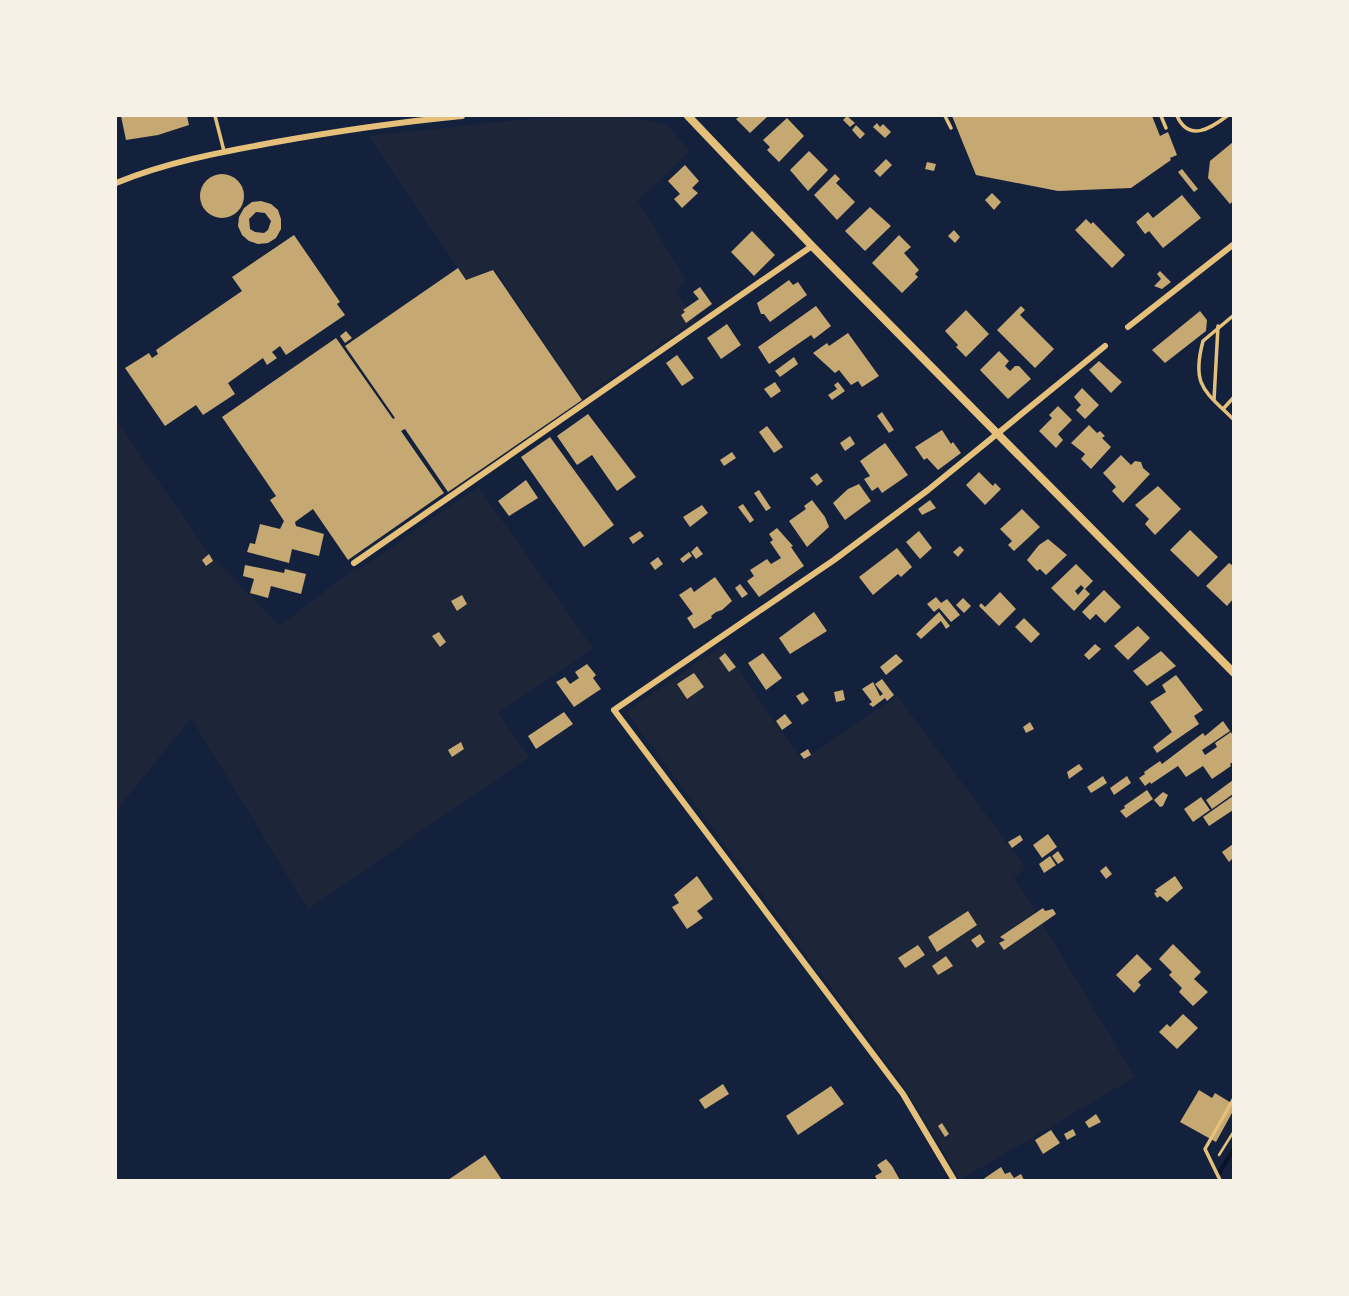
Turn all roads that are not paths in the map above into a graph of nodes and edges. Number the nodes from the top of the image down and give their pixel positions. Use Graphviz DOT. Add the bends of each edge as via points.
graph roads {
  1 [pos="215,116"];
  2 [pos="462,116"];
  3 [pos="688,116"];
  4 [pos="945,116"];
  5 [pos="1161,116"];
  6 [pos="1177,116"];
  7 [pos="1227,116"];
  8 [pos="951,128"];
  9 [pos="1166,128"];
  10 [pos="224,152"];
  11 [pos="116,183"];
  12 [pos="1234,244"];
  13 [pos="812,246"];
  14 [pos="1234,315"];
  15 [pos="1218,326"];
  16 [pos="1128,327"];
  17 [pos="1105,346"];
  18 [pos="1234,397"];
  19 [pos="1214,400"];
  20 [pos="1223,410"];
  21 [pos="1234,421"];
  22 [pos="997,433"];
  23 [pos="354,563"];
  24 [pos="1234,673"];
  25 [pos="1234,1098"];
  26 [pos="954,1181"];
  27 [pos="1220,1181"];
  1 -- 10 [label="lane"];
  2 -- 10 [label="street" via="369,126"];
  3 -- 13 [label="street"];
  4 -- 8 [label="lane"];
  5 -- 9 [label="lane"];
  6 -- 7 [label="lane" via="1195,133"];
  10 -- 11 [label="street" via="176,162"];
  12 -- 16 [label="street"];
  13 -- 22 [label="street"];
  13 -- 23 [label="street"];
  14 -- 15 [label="lane"];
  15 -- 19 [label="lane"];
  15 -- 19 [label="lane" via="1203,341 1198,379"];
  17 -- 22 [label="street"];
  18 -- 20 [label="lane"];
  19 -- 20 [label="lane"];
  20 -- 21 [label="lane"];
  22 -- 24 [label="street"];
  22 -- 26 [label="street" via="834,560 614,710 903,1094"];
  25 -- 27 [label="lane" via="1205,1149"];
}
